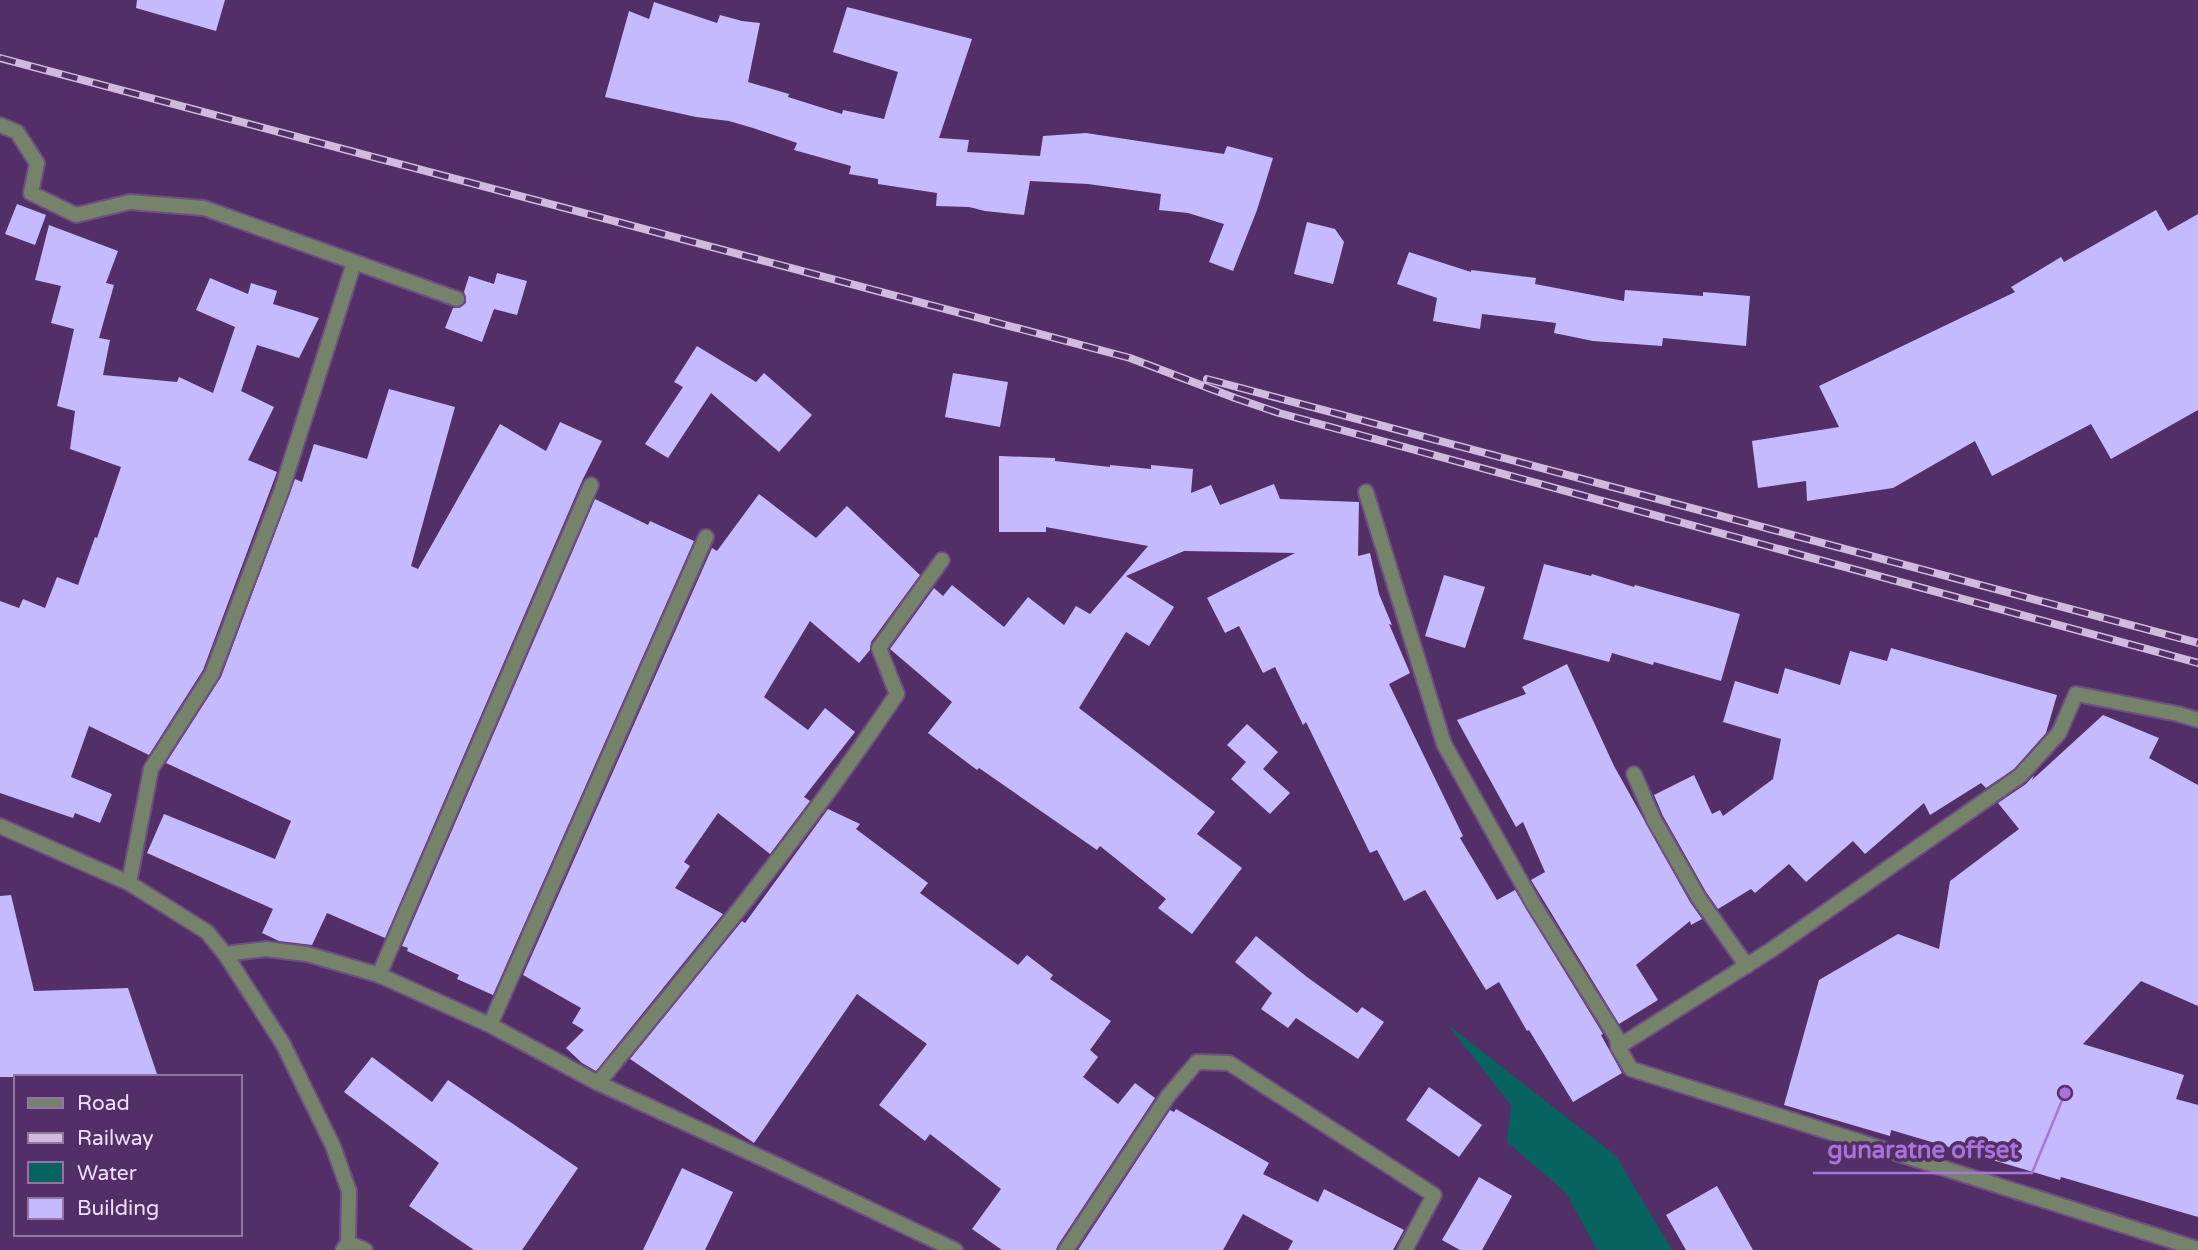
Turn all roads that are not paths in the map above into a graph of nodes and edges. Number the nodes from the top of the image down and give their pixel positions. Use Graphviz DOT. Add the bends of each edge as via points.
graph roads {
  1 [pos="0,125"];
  2 [pos="354,264"];
  3 [pos="457,299"];
  4 [pos="591,485"];
  5 [pos="1366,492"];
  6 [pos="706,537"];
  7 [pos="942,560"];
  8 [pos="2198,720"];
  9 [pos="1634,774"];
  10 [pos="0,826"];
  11 [pos="128,883"];
  12 [pos="225,954"];
  13 [pos="1747,966"];
  14 [pos="379,975"];
  15 [pos="490,1025"];
  16 [pos="1618,1047"];
  17 [pos="598,1083"];
  18 [pos="346,1247"];
  19 [pos="2198,1249"];
  20 [pos="365,1250"];
  21 [pos="955,1250"];
  22 [pos="1066,1250"];
  23 [pos="1405,1250"];
  1 -- 2 [label="street" via="17,132 37,163 32,193 76,215 130,202 204,208"];
  2 -- 3 [label="street"];
  2 -- 11 [label="street" via="281,492 212,674 151,769"];
  4 -- 14 [label="street"];
  5 -- 16 [label="street" via="1444,744 1534,905 1617,1038"];
  6 -- 15 [label="street"];
  7 -- 17 [label="street" via="880,648 897,694 703,957"];
  8 -- 13 [label="street" via="2076,694 2059,733 2020,776"];
  9 -- 13 [label="street" via="1698,897"];
  10 -- 11 [label="street"];
  11 -- 12 [label="street" via="207,932"];
  12 -- 14 [label="street" via="265,950 307,954"];
  12 -- 18 [label="street" via="283,1044 332,1146 349,1191"];
  13 -- 16 [label="street"];
  14 -- 15 [label="street"];
  15 -- 17 [label="street"];
  16 -- 19 [label="street" via="1631,1069"];
  17 -- 21 [label="street"];
  18 -- 20 [label="street"];
  22 -- 23 [label="street" via="1168,1096 1197,1062 1229,1063 1434,1195"];
}
